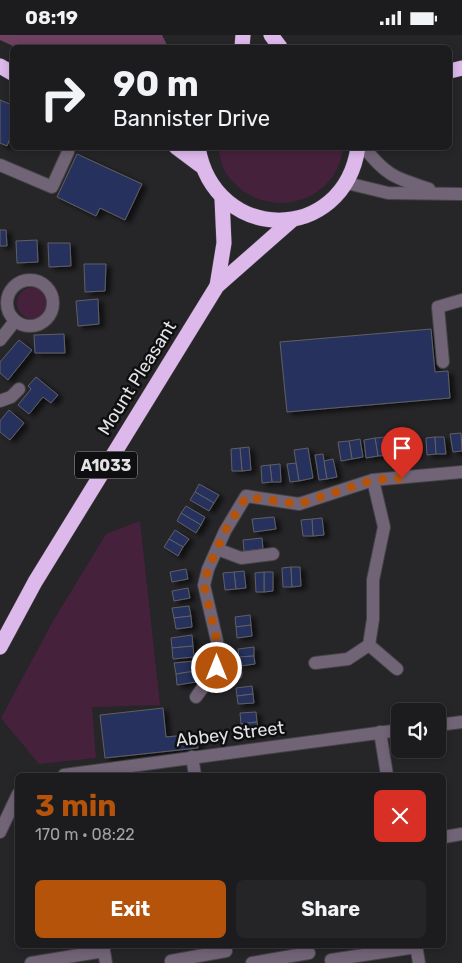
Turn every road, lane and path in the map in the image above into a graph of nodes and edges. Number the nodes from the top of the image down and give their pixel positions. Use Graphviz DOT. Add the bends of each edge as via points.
graph roads {
  1 [pos="180,150"];
  2 [pos="198,150"];
  3 [pos="358,150"];
  4 [pos="366,150"];
  5 [pos="68,152"];
  6 [pos="0,165"];
  7 [pos="200,165"];
  8 [pos="347,183"];
  9 [pos="438,192"];
  10 [pos="462,194"];
  11 [pos="222,199"];
  12 [pos="292,220"];
  13 [pos="217,286"];
  14 [pos="462,300"];
  15 [pos="15,321"];
  16 [pos="0,339"];
  17 [pos="442,362"];
  18 [pos="19,389"];
  19 [pos="0,401"];
  20 [pos="462,472"];
  21 [pos="373,480"];
  22 [pos="217,549"];
  23 [pos="274,554"];
  24 [pos="369,645"];
  25 [pos="0,647"];
  26 [pos="315,663"];
  27 [pos="217,668"];
  28 [pos="397,669"];
  29 [pos="236,674"];
  30 [pos="196,697"];
  31 [pos="462,722"];
  32 [pos="446,724"];
  33 [pos="391,731"];
  34 [pos="380,732"];
  35 [pos="192,757"];
  36 [pos="83,773"];
  37 [pos="196,773"];
  38 [pos="387,773"];
  39 [pos="15,800"];
  40 [pos="0,831"];
  41 [pos="462,834"];
  42 [pos="446,837"];
  43 [pos="404,948"];
  44 [pos="416,948"];
  45 [pos="104,953"];
  46 [pos="227,953"];
  47 [pos="309,953"];
  48 [pos="331,960"];
  49 [pos="171,961"];
  50 [pos="31,963"];
  51 [pos="252,963"];
  52 [pos="419,963"];
  1 -- 7 [label="highway, A1033"];
  2 -- 7 [label="highway, A1033"];
  3 -- 8 [label="highway, A1033"];
  4 -- 9 [label="street" via="392,177"];
  5 -- 6 [label="street" via="52,187"];
  7 -- 11 [label="highway, A1033"];
  8 -- 9 [label="street" via="388,193"];
  8 -- 12 [label="highway, A1033" via="332,200 313,213"];
  9 -- 10 [label="street"];
  11 -- 12 [label="highway, A1033" via="243,213 266,220"];
  11 -- 13 [label="highway, A1033" via="224,243"];
  12 -- 13 [label="highway, A1033"];
  13 -- 25 [label="highway, Mount Pleasant / A1033" via="35,582"];
  14 -- 17 [label="street" via="438,307"];
  15 -- 16 [label="street"];
  18 -- 19 [label="street"];
  20 -- 21 [label="street"];
  21 -- 22 [label="street" via="299,504 246,497"];
  21 -- 24 [label="street" via="384,527 373,580"];
  22 -- 23 [label="street" via="240,558"];
  22 -- 27 [label="street" via="204,585 220,654"];
  24 -- 26 [label="street" via="348,659"];
  24 -- 28 [label="street"];
  27 -- 29 [label="street"];
  27 -- 30 [label="street"];
  31 -- 32 [label="street"];
  33 -- 34 [label="street, Abbey Street"];
  34 -- 35 [label="street, Abbey Street"];
  34 -- 38 [label="street"];
  35 -- 36 [label="street, Abbey Street"];
  35 -- 37 [label="street"];
  39 -- 40 [label="street"];
  41 -- 42 [label="street"];
  43 -- 48 [label="street"];
  44 -- 52 [label="street"];
  45 -- 50 [label="street"];
  46 -- 49 [label="street"];
  47 -- 51 [label="street"];
}
